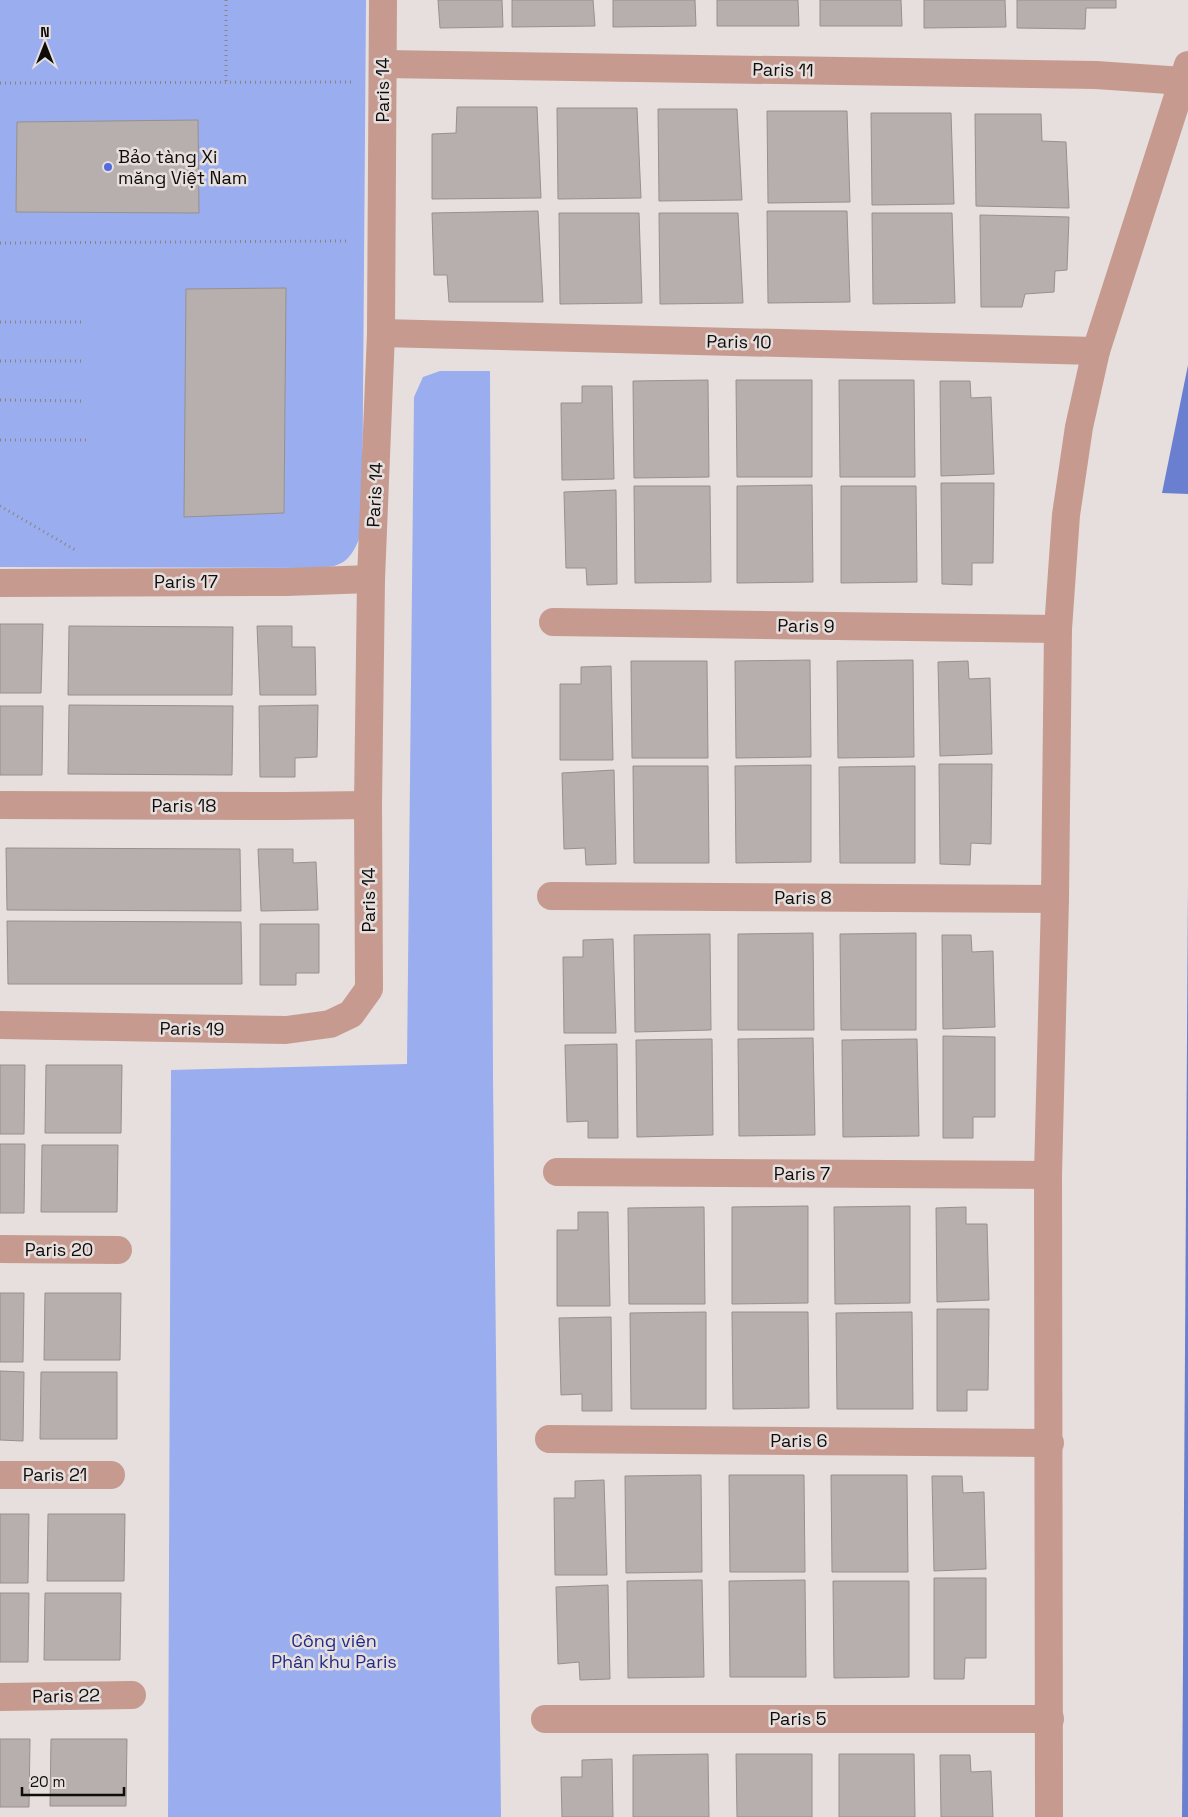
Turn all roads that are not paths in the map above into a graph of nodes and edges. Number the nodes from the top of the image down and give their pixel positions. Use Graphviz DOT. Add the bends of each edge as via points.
graph roads {
  1 [pos="384,0"];
  2 [pos="383,64"];
  3 [pos="1185,73"];
  4 [pos="381,334"];
  5 [pos="1096,351"];
  6 [pos="371,579"];
  7 [pos="0,583"];
  8 [pos="554,622"];
  9 [pos="1058,629"];
  10 [pos="0,805"];
  11 [pos="368,805"];
  12 [pos="551,896"];
  13 [pos="1055,899"];
  14 [pos="369,989"];
  15 [pos="0,1025"];
  16 [pos="557,1172"];
  17 [pos="1048,1175"];
  18 [pos="0,1249"];
  19 [pos="118,1250"];
  20 [pos="549,1439"];
  21 [pos="1050,1443"];
  22 [pos="0,1475"];
  23 [pos="111,1475"];
  24 [pos="132,1696"];
  25 [pos="0,1697"];
  26 [pos="545,1719"];
  27 [pos="1050,1719"];
  28 [pos="1049,1817"];
  1 -- 2 [label="lane, Paris 14"];
  2 -- 3 [label="lane, Paris 11"];
  2 -- 4 [label="lane, Paris 14"];
  3 -- 5 [label="lane"];
  4 -- 5 [label="lane, Paris 10"];
  4 -- 6 [label="lane, Paris 14"];
  5 -- 9 [label="lane" via="1079,427 1066,515"];
  6 -- 7 [label="lane, Paris 17"];
  6 -- 11 [label="lane, Paris 14"];
  8 -- 9 [label="lane, Paris 9"];
  9 -- 13 [label="lane"];
  10 -- 11 [label="lane, Paris 18"];
  11 -- 14 [label="lane, Paris 14"];
  12 -- 13 [label="lane, Paris 8"];
  13 -- 17 [label="lane"];
  14 -- 15 [label="lane, Paris 19" via="351,1014 330,1024 286,1030"];
  16 -- 17 [label="lane, Paris 7"];
  17 -- 21 [label="lane"];
  18 -- 19 [label="lane, Paris 20"];
  20 -- 21 [label="lane, Paris 6"];
  21 -- 27 [label="lane"];
  22 -- 23 [label="lane, Paris 21"];
  24 -- 25 [label="lane, Paris 22"];
  26 -- 27 [label="lane, Paris 5"];
  27 -- 28 [label="lane"];
}
